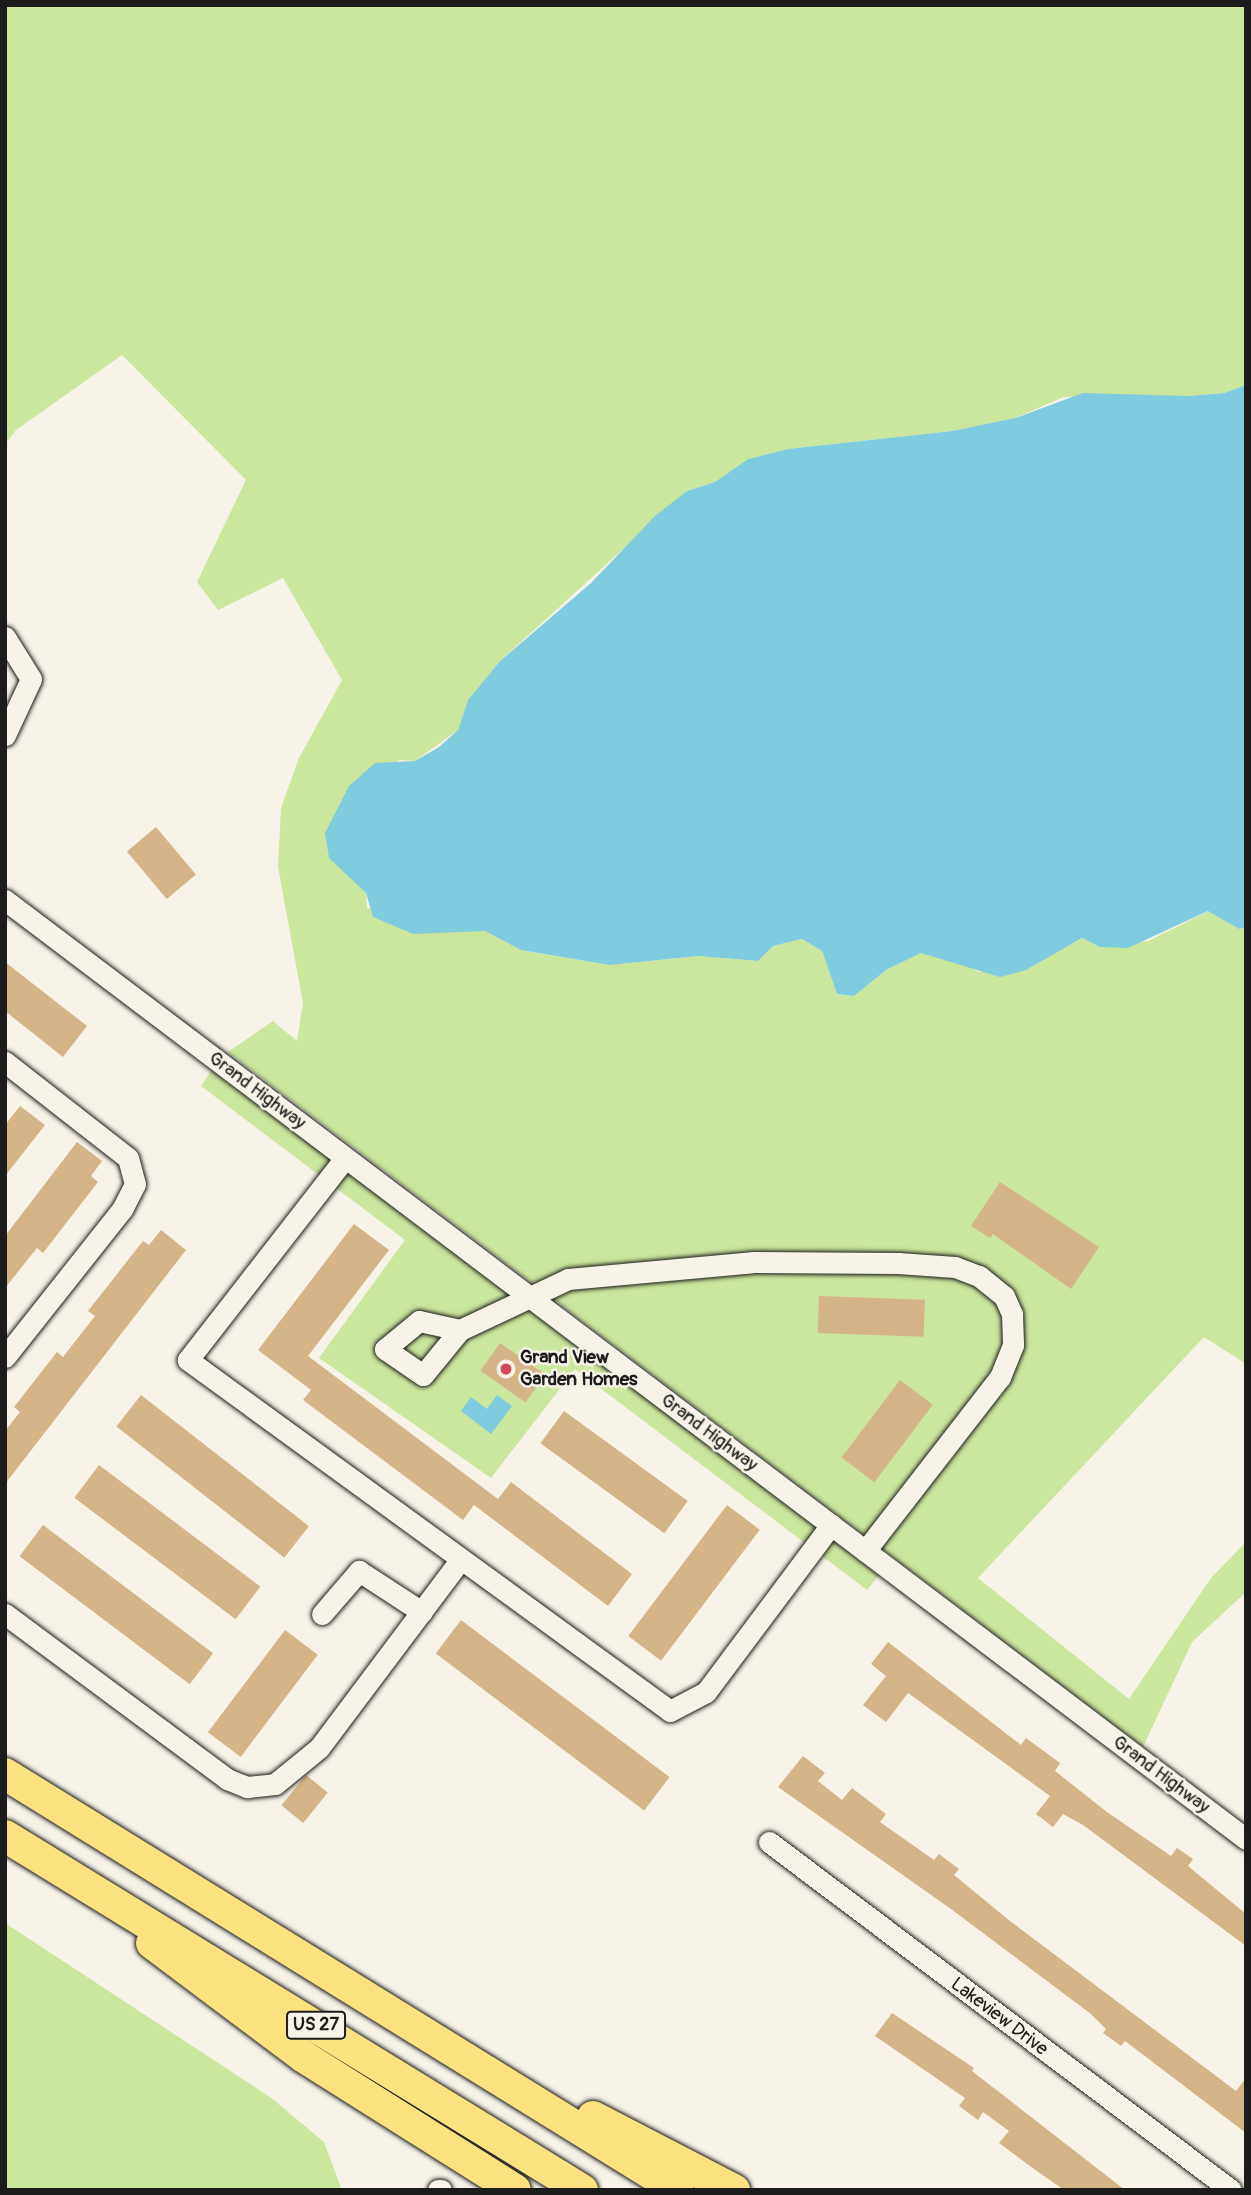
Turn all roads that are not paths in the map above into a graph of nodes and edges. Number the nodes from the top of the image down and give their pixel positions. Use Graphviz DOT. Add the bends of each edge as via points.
graph roads {
  1 [pos="5,637"];
  2 [pos="5,735"];
  3 [pos="5,900"];
  4 [pos="5,1062"];
  5 [pos="345,1158"];
  6 [pos="531,1298"];
  7 [pos="460,1330"];
  8 [pos="5,1357"];
  9 [pos="831,1525"];
  10 [pos="865,1551"];
  11 [pos="460,1560"];
  12 [pos="422,1612"];
  13 [pos="5,1614"];
  14 [pos="322,1614"];
  15 [pos="5,1774"];
  16 [pos="5,1836"];
  17 [pos="1246,1839"];
  18 [pos="769,1842"];
  19 [pos="49,1862"];
  20 [pos="413,2027"];
  21 [pos="515,2190"];
  22 [pos="582,2190"];
  23 [pos="678,2190"];
  24 [pos="734,2190"];
  25 [pos="1231,2190"];
  1 -- 2 [label="street" via="31,679"];
  3 -- 5 [label="street, Grand Highway"];
  4 -- 8 [label="street" via="128,1158 135,1184 123,1208"];
  5 -- 6 [label="street, Grand Highway"];
  5 -- 11 [label="street" via="188,1360"];
  6 -- 7 [label="street"];
  6 -- 9 [label="street, Grand Highway"];
  6 -- 10 [label="street" via="568,1279 754,1262 955,1266 979,1276 1004,1296 1012,1314 1013,1345 1000,1377"];
  9 -- 10 [label="street, Grand Highway"];
  9 -- 11 [label="street" via="706,1692 670,1711"];
  10 -- 17 [label="street, Grand Highway"];
  11 -- 12 [label="street"];
  12 -- 13 [label="street" via="319,1748 275,1784 247,1787 227,1779"];
  12 -- 14 [label="street" via="359,1571"];
  15 -- 20 [label="highway, US 27"];
  16 -- 19 [label="highway, US 27"];
  18 -- 25 [label="street, Lakeview Drive"];
  19 -- 21 [label="highway" via="304,2057"];
  19 -- 22 [label="highway, US 27"];
  20 -- 23 [label="highway, US 27"];
  20 -- 24 [label="highway"];
}
